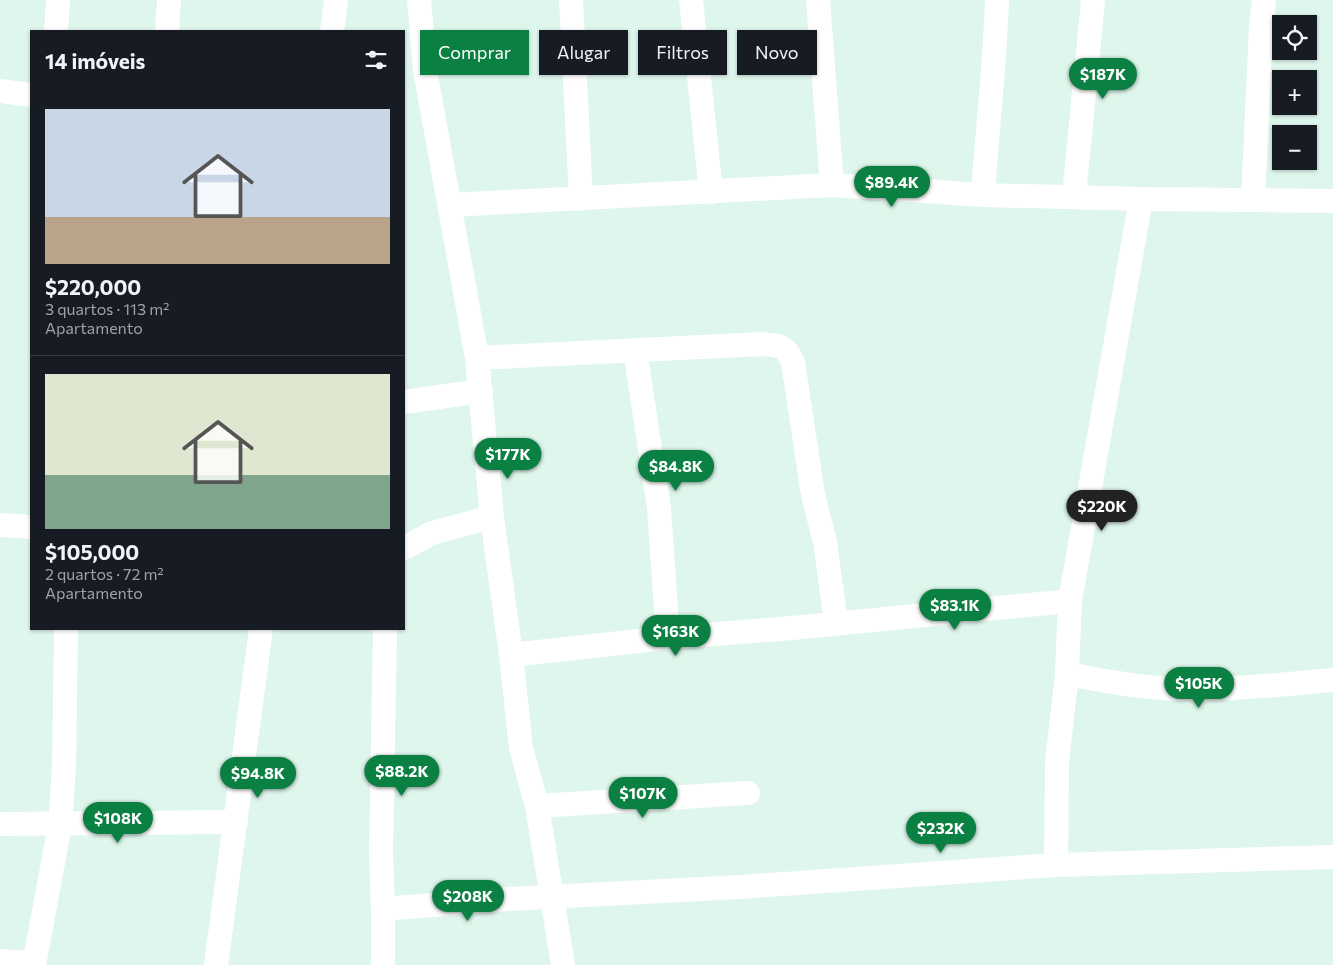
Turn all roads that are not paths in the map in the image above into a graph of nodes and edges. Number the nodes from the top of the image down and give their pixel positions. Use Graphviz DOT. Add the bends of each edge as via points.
graph roads {
  1 [pos="58,0"];
  2 [pos="169,0"];
  3 [pos="336,0"];
  4 [pos="419,0"];
  5 [pos="571,0"];
  6 [pos="691,0"];
  7 [pos="818,0"];
  8 [pos="997,0"];
  9 [pos="1093,0"];
  10 [pos="1264,0"];
  11 [pos="56,30"];
  12 [pos="167,30"];
  13 [pos="332,30"];
  14 [pos="414,71"];
  15 [pos="0,91"];
  16 [pos="30,94"];
  17 [pos="832,185"];
  18 [pos="711,192"];
  19 [pos="983,195"];
  20 [pos="1074,196"];
  21 [pos="581,198"];
  22 [pos="1141,199"];
  23 [pos="1253,200"];
  24 [pos="1333,201"];
  25 [pos="450,205"];
  26 [pos="635,350"];
  27 [pos="478,358"];
  28 [pos="481,391"];
  29 [pos="405,402"];
  30 [pos="492,517"];
  31 [pos="0,525"];
  32 [pos="30,527"];
  33 [pos="405,547"];
  34 [pos="1070,601"];
  35 [pos="836,623"];
  36 [pos="66,630"];
  37 [pos="261,630"];
  38 [pos="385,630"];
  39 [pos="665,638"];
  40 [pos="511,655"];
  41 [pos="1067,674"];
  42 [pos="1333,680"];
  43 [pos="748,793"];
  44 [pos="536,806"];
  45 [pos="236,822"];
  46 [pos="0,824"];
  47 [pos="60,825"];
  48 [pos="1333,857"];
  49 [pos="1056,865"];
  50 [pos="552,898"];
  51 [pos="383,909"];
  52 [pos="0,961"];
  53 [pos="34,964"];
  54 [pos="216,965"];
  55 [pos="383,965"];
  56 [pos="563,965"];
  1 -- 11 [label="street"];
  2 -- 12 [label="street"];
  3 -- 13 [label="street"];
  4 -- 14 [label="street"];
  5 -- 21 [label="street"];
  6 -- 18 [label="street"];
  7 -- 17 [label="street"];
  8 -- 19 [label="street" via="994,77"];
  9 -- 20 [label="street"];
  10 -- 23 [label="street"];
  14 -- 25 [label="street"];
  15 -- 16 [label="street"];
  17 -- 18 [label="street"];
  17 -- 19 [label="street"];
  18 -- 21 [label="street"];
  19 -- 20 [label="street"];
  20 -- 22 [label="street"];
  21 -- 25 [label="street"];
  22 -- 23 [label="street"];
  22 -- 34 [label="street"];
  23 -- 24 [label="street"];
  25 -- 27 [label="street"];
  26 -- 27 [label="street"];
  26 -- 35 [label="street" via="773,344 790,354 813,495 825,542"];
  26 -- 39 [label="street" via="659,508"];
  27 -- 28 [label="street"];
  28 -- 29 [label="street"];
  28 -- 30 [label="street"];
  30 -- 33 [label="street" via="432,533"];
  30 -- 40 [label="street"];
  31 -- 32 [label="street"];
  34 -- 35 [label="street"];
  34 -- 41 [label="street"];
  35 -- 39 [label="street"];
  36 -- 47 [label="street"];
  37 -- 45 [label="street"];
  38 -- 51 [label="street"];
  39 -- 40 [label="street"];
  40 -- 44 [label="street" via="521,748"];
  41 -- 42 [label="street" via="1144,687 1195,689"];
  41 -- 49 [label="street" via="1057,762"];
  43 -- 44 [label="street"];
  44 -- 50 [label="street"];
  45 -- 47 [label="street"];
  45 -- 54 [label="street"];
  46 -- 47 [label="street"];
  47 -- 53 [label="street"];
  48 -- 49 [label="street"];
  49 -- 50 [label="street"];
  50 -- 51 [label="street"];
  50 -- 56 [label="street"];
  51 -- 55 [label="street"];
  52 -- 53 [label="street"];
}
